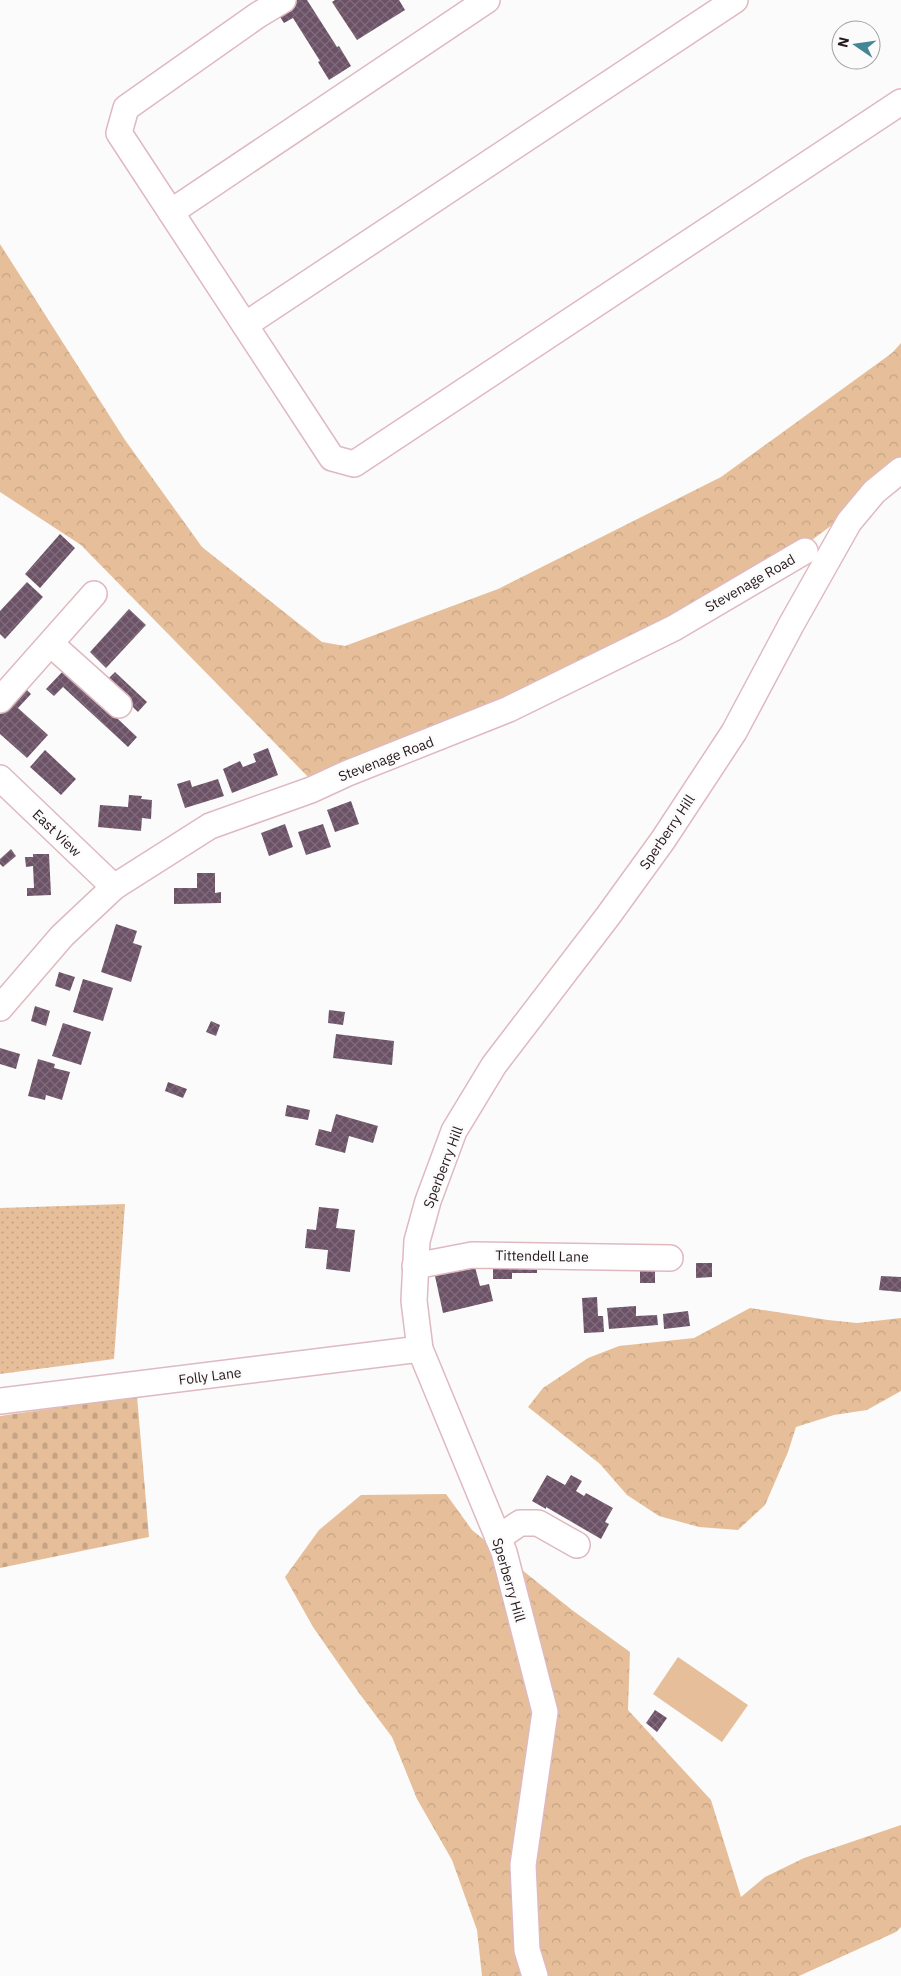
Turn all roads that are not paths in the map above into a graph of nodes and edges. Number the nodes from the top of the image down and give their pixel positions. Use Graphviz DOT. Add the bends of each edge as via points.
graph roads {
  1 [pos="283,0"];
  2 [pos="487,0"];
  3 [pos="735,0"];
  4 [pos="901,102"];
  5 [pos="171,212"];
  6 [pos="245,325"];
  7 [pos="901,470"];
  8 [pos="805,551"];
  9 [pos="94,594"];
  10 [pos="51,644"];
  11 [pos="0,700"];
  12 [pos="119,705"];
  13 [pos="0,778"];
  14 [pos="114,887"];
  15 [pos="0,1008"];
  16 [pos="670,1258"];
  17 [pos="415,1266"];
  18 [pos="420,1349"];
  19 [pos="0,1401"];
  20 [pos="498,1538"];
  21 [pos="577,1545"];
  22 [pos="535,1976"];
  1 -- 5 [label="street" via="126,108 119,133"];
  2 -- 5 [label="street"];
  3 -- 6 [label="street"];
  4 -- 6 [label="street" via="354,464 332,458"];
  5 -- 6 [label="street"];
  7 -- 17 [label="street, Sperberry Hill" via="874,492 849,522 734,732 663,840 494,1065 451,1140 428,1201 417,1241"];
  8 -- 14 [label="street, Stevenage Road" via="674,628 509,709 311,790 210,826"];
  9 -- 10 [label="street"];
  10 -- 11 [label="street"];
  10 -- 12 [label="street"];
  13 -- 14 [label="street, East View"];
  14 -- 15 [label="street, Stevenage Road" via="62,936"];
  16 -- 17 [label="street, Tittendell Lane" via="472,1255"];
  17 -- 18 [label="street, Sperberry Hill" via="414,1301"];
  18 -- 19 [label="street, Folly Lane"];
  18 -- 20 [label="street, Sperberry Hill"];
  20 -- 21 [label="street" via="520,1523 538,1523"];
  20 -- 22 [label="street, Sperberry Hill" via="545,1712 523,1865 527,1950"];
}
